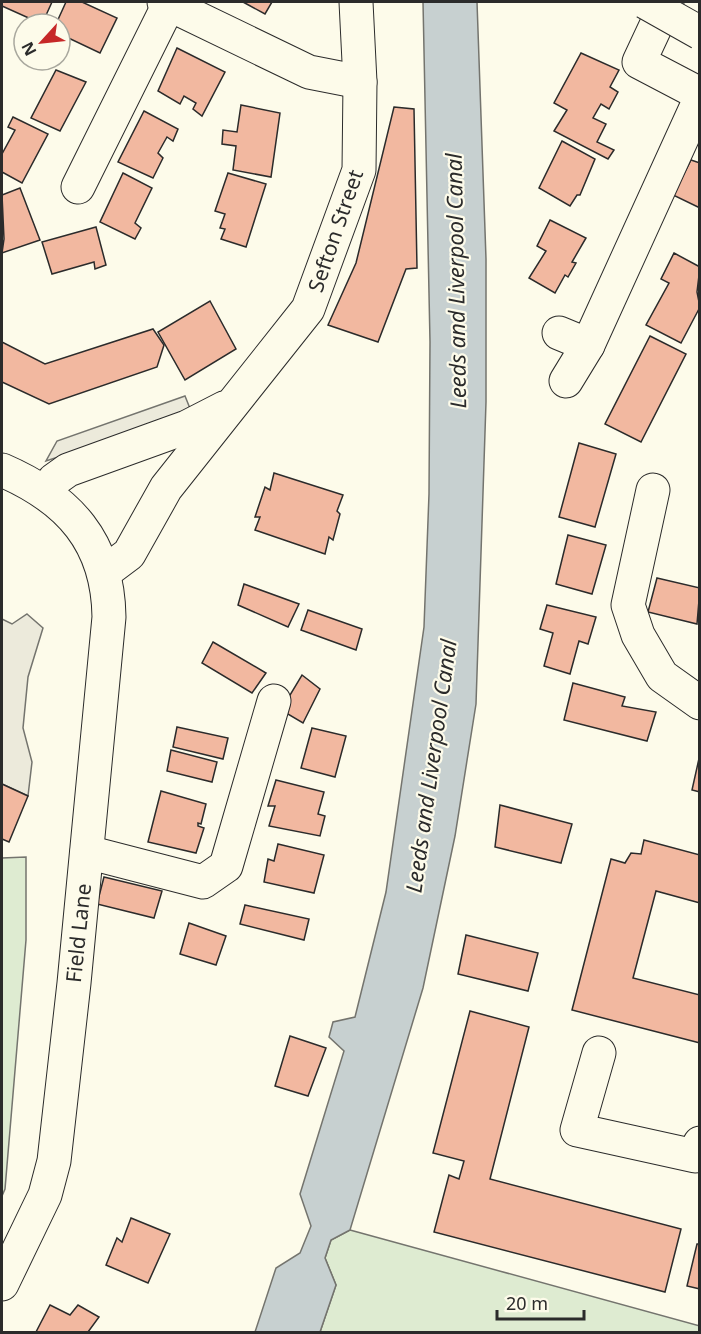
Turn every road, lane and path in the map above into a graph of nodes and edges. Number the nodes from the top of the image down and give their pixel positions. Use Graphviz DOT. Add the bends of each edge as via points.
graph roads {
  1 [pos="356,2"];
  2 [pos="645,2"];
  3 [pos="667,2"];
  4 [pos="167,3"];
  5 [pos="699,33"];
  6 [pos="360,82"];
  7 [pos="699,94"];
  8 [pos="699,99"];
  9 [pos="78,187"];
  10 [pos="566,381"];
  11 [pos="238,399"];
  12 [pos="2,470"];
  13 [pos="653,490"];
  14 [pos="44,492"];
  15 [pos="105,572"];
  16 [pos="274,701"];
  17 [pos="699,703"];
  18 [pos="87,852"];
  19 [pos="599,1053"];
  20 [pos="699,1143"];
  21 [pos="2,1284"];
  1 -- 6 [label="main road, Sefton Street"];
  2 -- 5 [label="main road, bridge"];
  3 -- 7 [label="main road" via="639,62"];
  4 -- 6 [label="main road" via="309,72"];
  4 -- 9 [label="main road"];
  6 -- 11 [label="main road, Sefton Street" via="359,170 329,259 308,309"];
  8 -- 10 [label="main road" via="573,339"];
  11 -- 14 [label="main road, Sefton Street" via="187,427 68,470"];
  11 -- 15 [label="main road, Sefton Street" via="166,488 129,554"];
  12 -- 14 [label="main road, Field Lane"];
  13 -- 17 [label="main road" via="628,605 638,636 662,676"];
  14 -- 15 [label="main road, Field Lane" via="88,536"];
  15 -- 18 [label="main road, Field Lane" via="109,593 108,653"];
  16 -- 18 [label="main road" via="226,866 203,882"];
  18 -- 21 [label="main road, Field Lane" via="54,1161 45,1195"];
  19 -- 20 [label="main road" via="578,1130 695,1156"];
}
